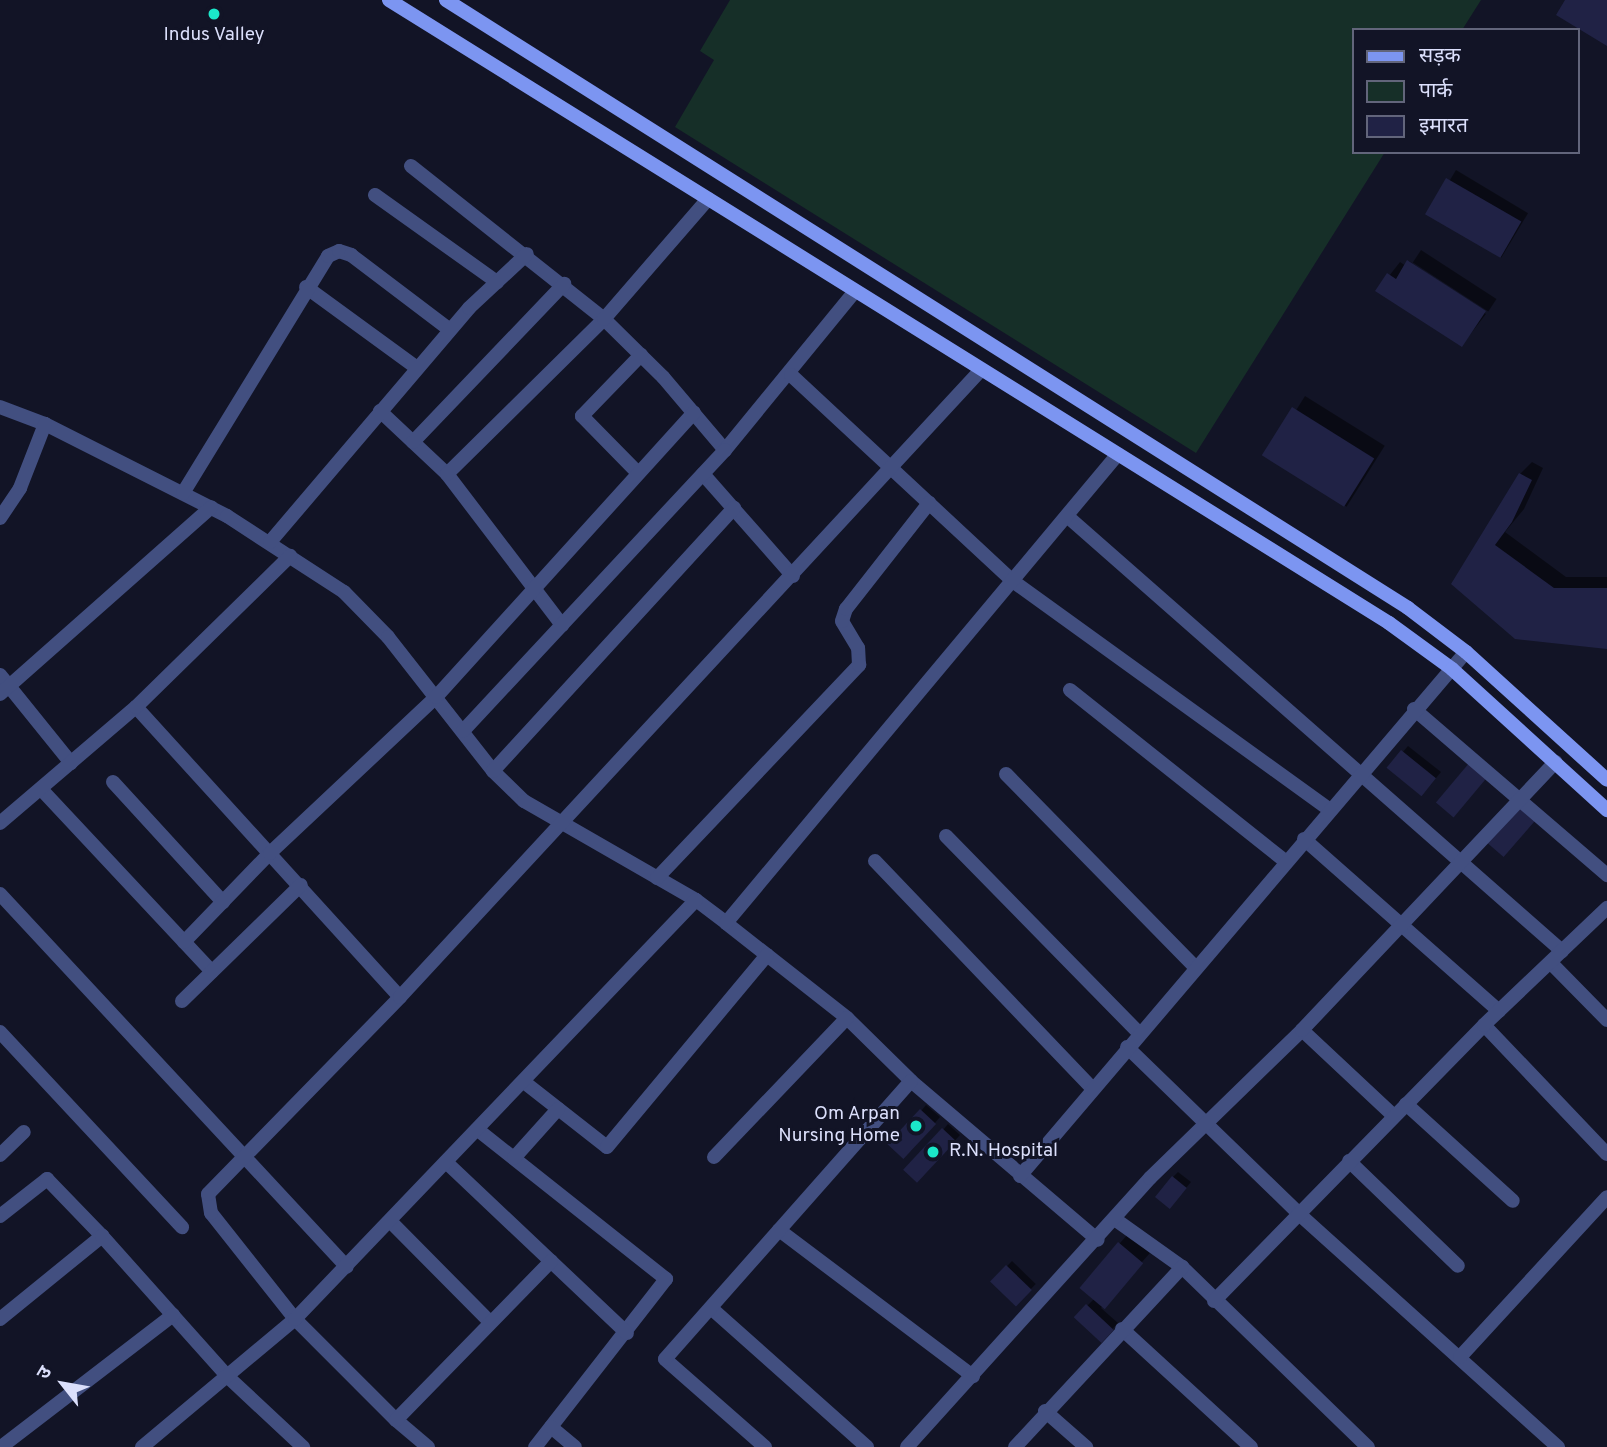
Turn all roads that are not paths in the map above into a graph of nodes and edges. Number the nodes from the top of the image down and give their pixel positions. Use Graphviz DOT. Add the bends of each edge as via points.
graph roads {
  1 [pos="389,0"];
  2 [pos="446,0"];
  3 [pos="411,166"];
  4 [pos="375,194"];
  5 [pos="708,200"];
  6 [pos="527,254"];
  7 [pos="497,282"];
  8 [pos="564,284"];
  9 [pos="306,287"];
  10 [pos="855,291"];
  11 [pos="604,319"];
  12 [pos="450,330"];
  13 [pos="641,355"];
  14 [pos="417,368"];
  15 [pos="981,370"];
  16 [pos="791,375"];
  17 [pos="0,407"];
  18 [pos="380,411"];
  19 [pos="694,412"];
  20 [pos="45,424"];
  21 [pos="413,442"];
  22 [pos="725,450"];
  23 [pos="1118,454"];
  24 [pos="893,469"];
  25 [pos="638,473"];
  26 [pos="447,474"];
  27 [pos="703,474"];
  28 [pos="183,493"];
  29 [pos="929,503"];
  30 [pos="211,507"];
  31 [pos="734,508"];
  32 [pos="1067,516"];
  33 [pos="0,518"];
  34 [pos="270,542"];
  35 [pos="290,555"];
  36 [pos="793,576"];
  37 [pos="1014,582"];
  38 [pos="535,587"];
  39 [pos="562,625"];
  40 [pos="1466,652"];
  41 [pos="1452,669"];
  42 [pos="3,685"];
  43 [pos="1070,690"];
  44 [pos="436,697"];
  45 [pos="136,706"];
  46 [pos="1414,709"];
  47 [pos="463,731"];
  48 [pos="1555,762"];
  49 [pos="71,763"];
  50 [pos="494,771"];
  51 [pos="1360,773"];
  52 [pos="1006,774"];
  53 [pos="1607,780"];
  54 [pos="113,782"];
  55 [pos="41,789"];
  56 [pos="1520,799"];
  57 [pos="1329,809"];
  58 [pos="1607,810"];
  59 [pos="0,823"];
  60 [pos="558,825"];
  61 [pos="946,836"];
  62 [pos="1304,839"];
  63 [pos="270,853"];
  64 [pos="1460,860"];
  65 [pos="875,861"];
  66 [pos="1286,862"];
  67 [pos="1607,875"];
  68 [pos="657,878"];
  69 [pos="301,885"];
  70 [pos="0,894"];
  71 [pos="696,900"];
  72 [pos="223,902"];
  73 [pos="1607,908"];
  74 [pos="726,923"];
  75 [pos="1402,923"];
  76 [pos="184,943"];
  77 [pos="1562,951"];
  78 [pos="767,955"];
  79 [pos="1551,964"];
  80 [pos="1195,967"];
  81 [pos="212,972"];
  82 [pos="400,997"];
  83 [pos="182,1002"];
  84 [pos="1499,1011"];
  85 [pos="847,1018"];
  86 [pos="1607,1020"];
  87 [pos="1484,1025"];
  88 [pos="1302,1030"];
  89 [pos="0,1032"];
  90 [pos="1139,1033"];
  91 [pos="1127,1047"];
  92 [pos="911,1081"];
  93 [pos="524,1082"];
  94 [pos="1092,1088"];
  95 [pos="1406,1104"];
  96 [pos="558,1109"];
  97 [pos="1394,1116"];
  98 [pos="1208,1121"];
  99 [pos="478,1130"];
  100 [pos="24,1132"];
  101 [pos="1607,1154"];
  102 [pos="0,1155"];
  103 [pos="714,1157"];
  104 [pos="514,1158"];
  105 [pos="244,1161"];
  106 [pos="1349,1161"];
  107 [pos="446,1163"];
  108 [pos="1020,1176"];
  109 [pos="1607,1197"];
  110 [pos="1513,1201"];
  111 [pos="1298,1213"];
  112 [pos="0,1216"];
  113 [pos="1116,1220"];
  114 [pos="390,1221"];
  115 [pos="182,1227"];
  116 [pos="779,1230"];
  117 [pos="102,1236"];
  118 [pos="1098,1240"];
  119 [pos="551,1261"];
  120 [pos="1458,1266"];
  121 [pos="346,1267"];
  122 [pos="1182,1267"];
  123 [pos="1214,1300"];
  124 [pos="711,1308"];
  125 [pos="173,1315"];
  126 [pos="0,1318"];
  127 [pos="295,1318"];
  128 [pos="490,1322"];
  129 [pos="1122,1329"];
  130 [pos="627,1334"];
  131 [pos="1460,1357"];
  132 [pos="973,1376"];
  133 [pos="228,1377"];
  134 [pos="1045,1411"];
  135 [pos="396,1420"];
  136 [pos="551,1427"];
  137 [pos="1,1447"];
  138 [pos="142,1447"];
  139 [pos="302,1447"];
  140 [pos="428,1447"];
  141 [pos="535,1447"];
  142 [pos="575,1447"];
  143 [pos="765,1447"];
  144 [pos="867,1447"];
  145 [pos="907,1447"];
  146 [pos="1015,1447"];
  147 [pos="1086,1447"];
  148 [pos="1251,1447"];
  149 [pos="1368,1447"];
  150 [pos="1558,1447"];
  1 -- 5 [label="street"];
  2 -- 40 [label="street" via="1408,608"];
  3 -- 6 [label="street"];
  4 -- 7 [label="street"];
  5 -- 10 [label="street"];
  5 -- 11 [label="street"];
  6 -- 7 [label="street"];
  6 -- 8 [label="street"];
  7 -- 12 [label="street"];
  8 -- 11 [label="street"];
  8 -- 21 [label="street"];
  9 -- 12 [label="street" via="328,256 339,251 351,255"];
  9 -- 14 [label="street"];
  9 -- 28 [label="street"];
  10 -- 15 [label="street"];
  10 -- 16 [label="street"];
  11 -- 13 [label="street"];
  11 -- 26 [label="street"];
  12 -- 14 [label="street"];
  13 -- 19 [label="street"];
  13 -- 25 [label="street" via="582,416"];
  14 -- 18 [label="street"];
  15 -- 23 [label="street"];
  15 -- 24 [label="street"];
  16 -- 22 [label="street"];
  16 -- 24 [label="street"];
  17 -- 20 [label="street"];
  18 -- 21 [label="street"];
  18 -- 34 [label="street"];
  19 -- 22 [label="street"];
  19 -- 25 [label="street"];
  20 -- 28 [label="street"];
  20 -- 33 [label="street" via="20,488"];
  21 -- 26 [label="street"];
  22 -- 27 [label="street"];
  23 -- 32 [label="street"];
  23 -- 41 [label="street" via="1389,623"];
  24 -- 29 [label="street"];
  24 -- 36 [label="street"];
  25 -- 38 [label="street"];
  26 -- 38 [label="street"];
  27 -- 31 [label="street"];
  27 -- 39 [label="street"];
  28 -- 30 [label="street"];
  29 -- 37 [label="street"];
  29 -- 68 [label="street" via="846,609 842,621 858,648 859,665"];
  30 -- 34 [label="street"];
  30 -- 42 [label="street"];
  31 -- 36 [label="street"];
  31 -- 50 [label="street"];
  32 -- 37 [label="street"];
  32 -- 51 [label="street"];
  34 -- 35 [label="street"];
  35 -- 44 [label="street" via="344,592 388,636"];
  35 -- 45 [label="street"];
  36 -- 60 [label="street"];
  37 -- 57 [label="street"];
  37 -- 74 [label="street"];
  38 -- 39 [label="street"];
  38 -- 44 [label="street"];
  39 -- 47 [label="street"];
  40 -- 41 [label="street"];
  40 -- 53 [label="street"];
  41 -- 46 [label="street"];
  41 -- 48 [label="street"];
  42 -- 49 [label="street"];
  43 -- 66 [label="street"];
  44 -- 47 [label="street"];
  44 -- 63 [label="street"];
  45 -- 49 [label="street"];
  45 -- 63 [label="street"];
  46 -- 51 [label="street"];
  46 -- 56 [label="street"];
  47 -- 50 [label="street"];
  48 -- 56 [label="street"];
  48 -- 58 [label="street"];
  49 -- 55 [label="street"];
  50 -- 60 [label="street" via="524,801"];
  51 -- 57 [label="street"];
  51 -- 64 [label="street"];
  52 -- 80 [label="street"];
  54 -- 72 [label="street"];
  55 -- 59 [label="street"];
  55 -- 76 [label="street"];
  56 -- 64 [label="street"];
  56 -- 67 [label="street"];
  57 -- 62 [label="street"];
  60 -- 68 [label="street"];
  60 -- 82 [label="street"];
  61 -- 90 [label="street"];
  62 -- 66 [label="street"];
  62 -- 75 [label="street"];
  63 -- 69 [label="street"];
  63 -- 72 [label="street"];
  64 -- 75 [label="street"];
  64 -- 77 [label="street"];
  65 -- 94 [label="street"];
  66 -- 80 [label="street"];
  68 -- 71 [label="street"];
  69 -- 81 [label="street"];
  69 -- 82 [label="street"];
  70 -- 105 [label="street"];
  71 -- 74 [label="street"];
  71 -- 93 [label="street"];
  72 -- 76 [label="street"];
  73 -- 77 [label="street"];
  74 -- 78 [label="street"];
  75 -- 84 [label="street"];
  75 -- 88 [label="street"];
  76 -- 81 [label="street"];
  77 -- 79 [label="street"];
  78 -- 85 [label="street"];
  78 -- 96 [label="street" via="607,1147"];
  79 -- 84 [label="street"];
  79 -- 86 [label="street"];
  80 -- 90 [label="street"];
  81 -- 83 [label="street"];
  82 -- 105 [label="street"];
  84 -- 87 [label="street"];
  85 -- 92 [label="street"];
  85 -- 103 [label="street"];
  87 -- 95 [label="street"];
  87 -- 101 [label="street"];
  88 -- 97 [label="street"];
  88 -- 98 [label="street"];
  89 -- 115 [label="street"];
  90 -- 91 [label="street"];
  91 -- 94 [label="street"];
  91 -- 98 [label="street"];
  92 -- 108 [label="street"];
  92 -- 116 [label="street"];
  93 -- 96 [label="street"];
  93 -- 99 [label="street"];
  94 -- 108 [label="street"];
  95 -- 97 [label="street"];
  95 -- 110 [label="street"];
  96 -- 104 [label="street"];
  97 -- 106 [label="street"];
  98 -- 111 [label="street"];
  98 -- 113 [label="street"];
  99 -- 104 [label="street"];
  99 -- 107 [label="street"];
  100 -- 102 [label="street"];
  104 -- 130 [label="street" via="661,1272 664,1287"];
  105 -- 121 [label="street"];
  105 -- 127 [label="street" via="208,1194 206,1204"];
  106 -- 111 [label="street"];
  106 -- 120 [label="street"];
  107 -- 114 [label="street"];
  107 -- 119 [label="street"];
  108 -- 118 [label="street"];
  109 -- 131 [label="street"];
  111 -- 123 [label="street"];
  111 -- 131 [label="street"];
  112 -- 117 [label="street" via="47,1179"];
  113 -- 118 [label="street"];
  113 -- 122 [label="street"];
  114 -- 121 [label="street"];
  114 -- 128 [label="street"];
  116 -- 124 [label="street"];
  116 -- 132 [label="street"];
  117 -- 125 [label="street"];
  117 -- 126 [label="street"];
  118 -- 132 [label="street"];
  119 -- 128 [label="street"];
  119 -- 130 [label="street"];
  121 -- 127 [label="street"];
  122 -- 123 [label="street"];
  122 -- 129 [label="street"];
  123 -- 149 [label="street"];
  124 -- 143 [label="street" via="665,1359"];
  124 -- 144 [label="street"];
  125 -- 133 [label="street"];
  125 -- 137 [label="street"];
  127 -- 133 [label="street"];
  127 -- 135 [label="street"];
  128 -- 135 [label="street"];
  129 -- 134 [label="street"];
  129 -- 148 [label="street"];
  130 -- 136 [label="street"];
  131 -- 150 [label="street"];
  132 -- 145 [label="street"];
  133 -- 138 [label="street"];
  133 -- 139 [label="street"];
  134 -- 146 [label="street"];
  134 -- 147 [label="street"];
  135 -- 140 [label="street"];
  136 -- 141 [label="street"];
  136 -- 142 [label="street"];
}
